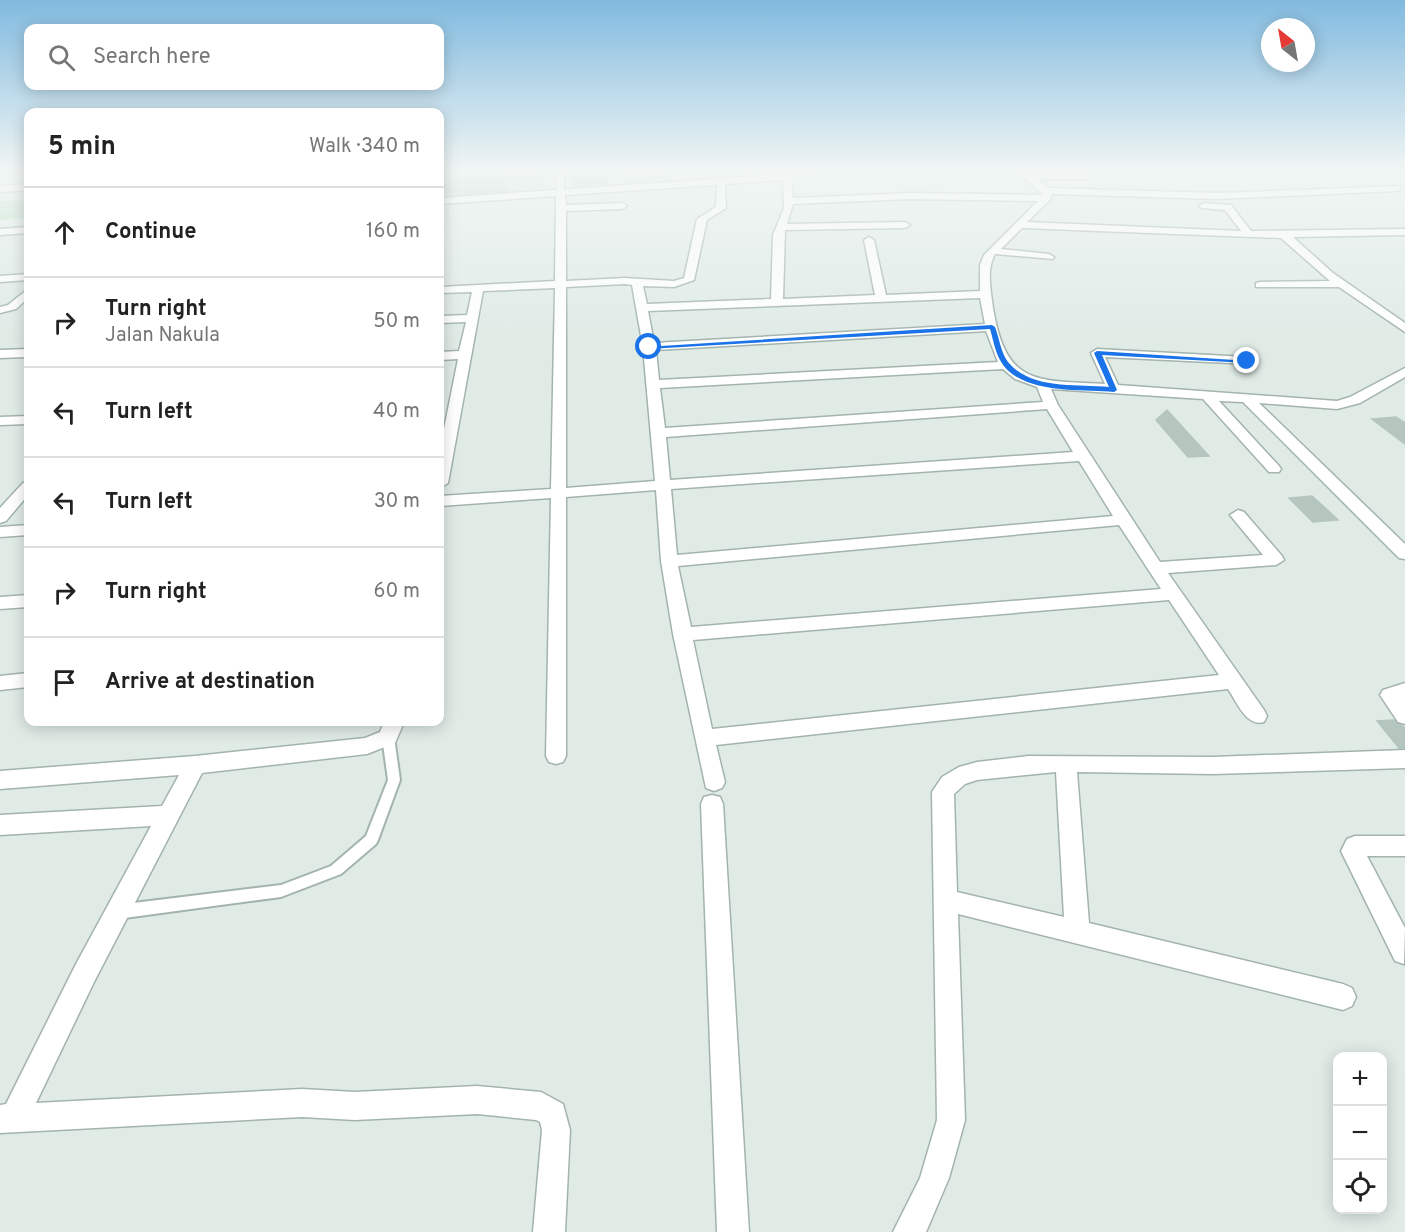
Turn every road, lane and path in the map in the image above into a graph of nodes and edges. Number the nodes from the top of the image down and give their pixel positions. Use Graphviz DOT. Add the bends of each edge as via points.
graph roads {
  1 [pos="561,226"];
  2 [pos="700,226"];
  3 [pos="812,226"];
  4 [pos="1020,226"];
  5 [pos="1056,226"];
  6 [pos="1243,226"];
  7 [pos="780,227"];
  8 [pos="24,230"];
  9 [pos="0,232"];
  10 [pos="1405,232"];
  11 [pos="1249,235"];
  12 [pos="1284,235"];
  13 [pos="869,240"];
  14 [pos="993,251"];
  15 [pos="1049,256"];
  16 [pos="24,277"];
  17 [pos="0,279"];
  18 [pos="637,283"];
  19 [pos="559,284"];
  20 [pos="1341,284"];
  21 [pos="1260,285"];
  22 [pos="478,288"];
  23 [pos="444,290"];
  24 [pos="985,294"];
  25 [pos="24,296"];
  26 [pos="881,298"];
  27 [pos="777,302"];
  28 [pos="643,308"];
  29 [pos="0,310"];
  30 [pos="473,318"];
  31 [pos="444,319"];
  32 [pos="992,327"];
  33 [pos="1405,328"];
  34 [pos="649,347"];
  35 [pos="24,353"];
  36 [pos="0,354"];
  37 [pos="464,355"];
  38 [pos="444,356"];
  39 [pos="1247,361"];
  40 [pos="1006,365"];
  41 [pos="1405,372"];
  42 [pos="653,384"];
  43 [pos="1042,384"];
  44 [pos="1114,390"];
  45 [pos="458,397"];
  46 [pos="1208,397"];
  47 [pos="444,398"];
  48 [pos="1248,400"];
  49 [pos="1052,405"];
  50 [pos="24,420"];
  51 [pos="0,421"];
  52 [pos="659,433"];
  53 [pos="444,445"];
  54 [pos="1084,456"];
  55 [pos="1274,469"];
  56 [pos="664,485"];
  57 [pos="24,489"];
  58 [pos="560,492"];
  59 [pos="444,501"];
  60 [pos="7,503"];
  61 [pos="1238,515"];
  62 [pos="0,518"];
  63 [pos="1123,520"];
  64 [pos="24,530"];
  65 [pos="0,532"];
  66 [pos="1405,554"];
  67 [pos="669,561"];
  68 [pos="1155,568"];
  69 [pos="1172,594"];
  70 [pos="24,601"];
  71 [pos="0,603"];
  72 [pos="682,634"];
  73 [pos="24,680"];
  74 [pos="1231,681"];
  75 [pos="0,683"];
  76 [pos="1405,690"];
  77 [pos="1257,716"];
  78 [pos="1405,716"];
  79 [pos="391,729"];
  80 [pos="705,738"];
  81 [pos="556,756"];
  82 [pos="1405,759"];
  83 [pos="1066,764"];
  84 [pos="195,765"];
  85 [pos="0,780"];
  86 [pos="169,815"];
  87 [pos="0,825"];
  88 [pos="1405,846"];
  89 [pos="946,900"];
  90 [pos="117,913"];
  91 [pos="1077,932"];
  92 [pos="1404,952"];
  93 [pos="1343,998"];
  94 [pos="7,1119"];
  95 [pos="549,1232"];
  96 [pos="733,1232"];
  97 [pos="909,1232"];
  1 -- 19 [label="street"];
  2 -- 18 [label="street" via="689,280 675,284"];
  3 -- 7 [label="street"];
  4 -- 14 [label="street"];
  5 -- 11 [label="street"];
  6 -- 11 [label="street"];
  7 -- 27 [label="street"];
  8 -- 9 [label="street"];
  10 -- 12 [label="street"];
  11 -- 12 [label="street"];
  12 -- 20 [label="street"];
  13 -- 26 [label="street"];
  14 -- 15 [label="street"];
  14 -- 24 [label="street" via="985,263"];
  16 -- 17 [label="street"];
  18 -- 19 [label="street"];
  18 -- 28 [label="street"];
  19 -- 22 [label="street"];
  19 -- 58 [label="street"];
  20 -- 21 [label="street"];
  20 -- 33 [label="street"];
  22 -- 23 [label="street"];
  22 -- 30 [label="street"];
  24 -- 26 [label="street"];
  24 -- 32 [label="street"];
  25 -- 29 [label="street" via="12,307"];
  26 -- 27 [label="street"];
  27 -- 28 [label="street"];
  28 -- 34 [label="street"];
  30 -- 31 [label="street"];
  30 -- 37 [label="street"];
  32 -- 34 [label="street"];
  32 -- 40 [label="street"];
  34 -- 42 [label="street"];
  35 -- 36 [label="street"];
  37 -- 38 [label="street"];
  37 -- 45 [label="street"];
  39 -- 44 [label="street" via="1097,353"];
  40 -- 42 [label="street"];
  40 -- 43 [label="street" via="1021,378"];
  41 -- 48 [label="street" via="1355,400 1337,405"];
  42 -- 52 [label="street"];
  43 -- 44 [label="street"];
  43 -- 49 [label="street"];
  44 -- 46 [label="street"];
  45 -- 47 [label="street"];
  45 -- 53 [label="street"];
  46 -- 48 [label="street"];
  46 -- 55 [label="street"];
  48 -- 66 [label="street"];
  49 -- 52 [label="street"];
  49 -- 54 [label="street"];
  50 -- 51 [label="street"];
  52 -- 56 [label="street"];
  54 -- 56 [label="street"];
  54 -- 63 [label="street"];
  56 -- 58 [label="street"];
  56 -- 67 [label="street"];
  57 -- 60 [label="street"];
  58 -- 59 [label="street"];
  58 -- 81 [label="street"];
  60 -- 62 [label="street"];
  61 -- 68 [label="street" via="1276,560"];
  63 -- 67 [label="street"];
  63 -- 68 [label="street"];
  64 -- 65 [label="street"];
  67 -- 72 [label="street"];
  68 -- 69 [label="street"];
  69 -- 72 [label="street"];
  69 -- 74 [label="street"];
  70 -- 71 [label="street"];
  72 -- 80 [label="street"];
  73 -- 75 [label="street"];
  74 -- 77 [label="street"];
  74 -- 80 [label="street"];
  76 -- 78 [label="street" via="1390,695"];
  79 -- 84 [label="street" via="367,746"];
  79 -- 90 [label="lane" via="394,780 371,840 336,870 281,891"];
  80 -- 96 [label="street" via="713,793 717,952"];
  82 -- 83 [label="street" via="1190,766"];
  83 -- 89 [label="street" via="977,771 948,784 943,792"];
  83 -- 91 [label="street"];
  84 -- 85 [label="street"];
  84 -- 86 [label="street"];
  86 -- 87 [label="street"];
  86 -- 90 [label="street"];
  88 -- 92 [label="street" via="1355,846 1352,851"];
  89 -- 91 [label="street"];
  89 -- 97 [label="street" via="951,1120 922,1210"];
  90 -- 94 [label="street"];
  91 -- 93 [label="street"];
  94 -- 95 [label="street" via="302,1103 355,1106 477,1100 541,1106 554,1114 556,1130"];
}
